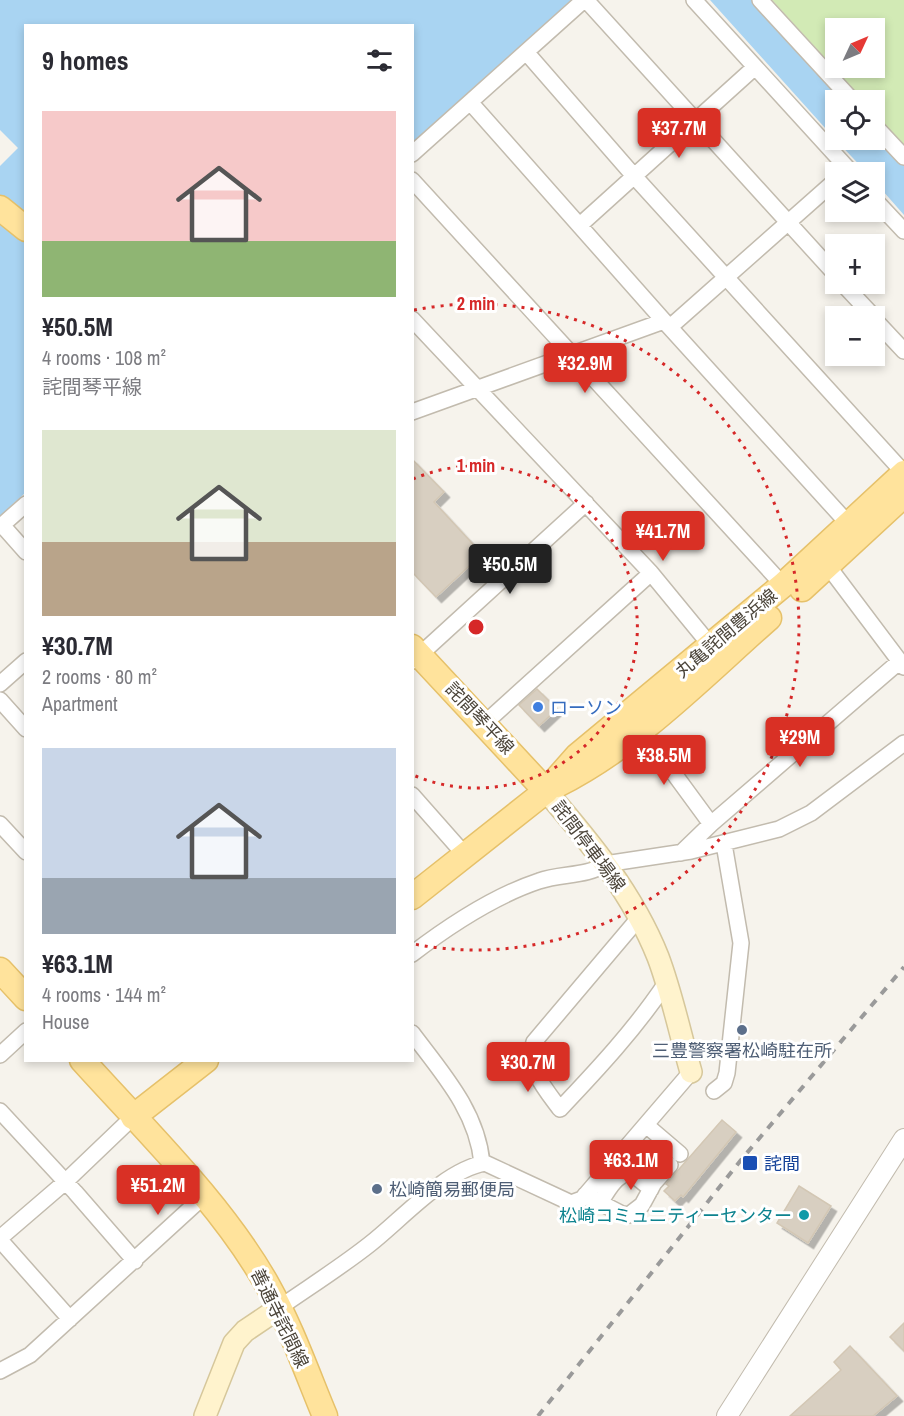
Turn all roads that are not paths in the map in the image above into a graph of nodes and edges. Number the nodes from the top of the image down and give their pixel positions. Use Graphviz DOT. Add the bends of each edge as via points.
graph roads {
  1 [pos="585,0"];
  2 [pos="694,0"];
  3 [pos="760,0"];
  4 [pos="526,52"];
  5 [pos="755,67"];
  6 [pos="843,90"];
  7 [pos="470,102"];
  8 [pos="696,121"];
  9 [pos="885,137"];
  10 [pos="414,152"];
  11 [pos="904,157"];
  12 [pos="839,162"];
  13 [pos="634,176"];
  14 [pos="414,182"];
  15 [pos="825,190"];
  16 [pos="0,207"];
  17 [pos="885,211"];
  18 [pos="788,223"];
  19 [pos="580,225"];
  20 [pos="24,227"];
  21 [pos="904,231"];
  22 [pos="825,264"];
  23 [pos="726,278"];
  24 [pos="852,294"];
  25 [pos="863,306"];
  26 [pos="414,321"];
  27 [pos="667,324"];
  28 [pos="885,330"];
  29 [pos="904,351"];
  30 [pos="572,354"];
  31 [pos="476,388"];
  32 [pos="414,411"];
  33 [pos="904,473"];
  34 [pos="904,495"];
  35 [pos="586,503"];
  36 [pos="24,506"];
  37 [pos="1,526"];
  38 [pos="854,530"];
  39 [pos="24,550"];
  40 [pos="828,566"];
  41 [pos="651,573"];
  42 [pos="783,585"];
  43 [pos="711,646"];
  44 [pos="415,654"];
  45 [pos="24,663"];
  46 [pos="902,664"];
  47 [pos="0,684"];
  48 [pos="0,700"];
  49 [pos="485,723"];
  50 [pos="24,727"];
  51 [pos="642,730"];
  52 [pos="904,743"];
  53 [pos="546,791"];
  54 [pos="414,797"];
  55 [pos="0,824"];
  56 [pos="711,824"];
  57 [pos="724,844"];
  58 [pos="24,850"];
  59 [pos="681,853"];
  60 [pos="465,855"];
  61 [pos="605,864"];
  62 [pos="414,895"];
  63 [pos="638,919"];
  64 [pos="414,952"];
  65 [pos="0,970"];
  66 [pos="666,983"];
  67 [pos="24,996"];
  68 [pos="24,1033"];
  69 [pos="414,1036"];
  70 [pos="0,1055"];
  71 [pos="84,1062"];
  72 [pos="203,1062"];
  73 [pos="691,1072"];
  74 [pos="714,1091"];
  75 [pos="0,1112"];
  76 [pos="133,1117"];
  77 [pos="646,1125"];
  78 [pos="904,1139"];
  79 [pos="482,1163"];
  80 [pos="64,1183"];
  81 [pos="651,1189"];
  82 [pos="585,1195"];
  83 [pos="204,1196"];
  84 [pos="600,1203"];
  85 [pos="0,1239"];
  86 [pos="135,1261"];
  87 [pos="279,1308"];
  88 [pos="70,1319"];
  89 [pos="0,1371"];
  90 [pos="205,1416"];
  91 [pos="325,1416"];
  92 [pos="727,1416"];
  1 -- 4 [label="street"];
  1 -- 8 [label="street"];
  2 -- 5 [label="street"];
  3 -- 6 [label="street"];
  4 -- 7 [label="street"];
  4 -- 13 [label="street"];
  5 -- 8 [label="street"];
  5 -- 12 [label="street"];
  7 -- 10 [label="street"];
  7 -- 19 [label="street"];
  8 -- 13 [label="street"];
  8 -- 18 [label="street"];
  9 -- 11 [label="street"];
  13 -- 19 [label="street"];
  13 -- 23 [label="street"];
  14 -- 30 [label="street"];
  15 -- 18 [label="street"];
  16 -- 20 [label="main road"];
  17 -- 21 [label="street"];
  18 -- 22 [label="street"];
  18 -- 23 [label="street"];
  19 -- 27 [label="street"];
  23 -- 27 [label="street"];
  23 -- 33 [label="street"];
  24 -- 25 [label="street"];
  26 -- 31 [label="street"];
  27 -- 30 [label="street"];
  27 -- 38 [label="street"];
  28 -- 29 [label="street"];
  30 -- 31 [label="street"];
  30 -- 42 [label="street"];
  31 -- 32 [label="street"];
  31 -- 35 [label="street"];
  33 -- 38 [label="main road, 丸亀詫間豊浜線"];
  34 -- 38 [label="main road, 丸亀詫間豊浜線"];
  35 -- 41 [label="street"];
  35 -- 44 [label="street"];
  36 -- 37 [label="street"];
  37 -- 39 [label="street"];
  38 -- 40 [label="main road, 丸亀詫間豊浜線"];
  38 -- 42 [label="main road, 丸亀詫間豊浜線"];
  40 -- 46 [label="street"];
  40 -- 51 [label="main road, 丸亀詫間豊浜線"];
  41 -- 43 [label="street"];
  41 -- 49 [label="street"];
  42 -- 43 [label="main road, 丸亀詫間豊浜線"];
  43 -- 53 [label="main road, 丸亀詫間豊浜線" via="577,756"];
  44 -- 49 [label="main road, 詫間琴平線"];
  45 -- 47 [label="street"];
  46 -- 56 [label="street"];
  48 -- 50 [label="street"];
  49 -- 53 [label="main road, 詫間琴平線"];
  51 -- 53 [label="main road, 丸亀詫間豊浜線" via="588,770"];
  51 -- 56 [label="street"];
  52 -- 57 [label="street" via="811,813 779,829"];
  53 -- 60 [label="main road, 丸亀詫間豊浜線"];
  53 -- 61 [label="main road, 詫間停車場線"];
  54 -- 60 [label="street"];
  55 -- 58 [label="street"];
  56 -- 59 [label="street"];
  57 -- 59 [label="street"];
  57 -- 74 [label="street" via="741,943 727,1072 724,1083"];
  59 -- 61 [label="street"];
  60 -- 62 [label="main road, 丸亀詫間豊浜線"];
  61 -- 63 [label="main road, 詫間停車場線" via="623,887"];
  61 -- 64 [label="street" via="597,870 529,884 461,920"];
  63 -- 66 [label="main road, 詫間停車場線"];
  63 -- 66 [label="street" via="534,1042 530,1054 536,1073 560,1109"];
  65 -- 67 [label="main road"];
  66 -- 73 [label="main road, 詫間停車場線"];
  68 -- 70 [label="street"];
  69 -- 79 [label="street" via="465,1107 480,1143"];
  71 -- 76 [label="main road"];
  72 -- 76 [label="main road"];
  73 -- 77 [label="street"];
  75 -- 80 [label="street"];
  76 -- 80 [label="street"];
  76 -- 83 [label="main road, 善通寺詫間線"];
  77 -- 81 [label="street" via="675,1160"];
  77 -- 82 [label="street"];
  78 -- 92 [label="street"];
  79 -- 82 [label="street" via="571,1203"];
  79 -- 87 [label="street" via="470,1165 440,1185 369,1245"];
  80 -- 85 [label="street"];
  80 -- 86 [label="street"];
  81 -- 84 [label="street" via="642,1205 629,1215"];
  81 -- 84 [label="street" via="630,1172 622,1174"];
  82 -- 84 [label="street"];
  83 -- 86 [label="street"];
  83 -- 87 [label="main road, 善通寺詫間線" via="252,1259"];
  85 -- 88 [label="street"];
  86 -- 88 [label="street"];
  87 -- 90 [label="main road" via="234,1343"];
  87 -- 91 [label="main road, 善通寺詫間線"];
  88 -- 89 [label="street" via="30,1355"];
}
